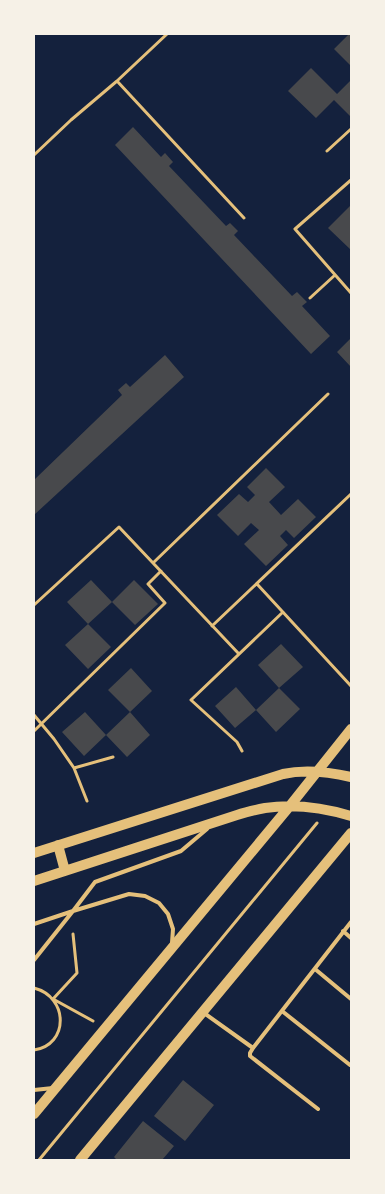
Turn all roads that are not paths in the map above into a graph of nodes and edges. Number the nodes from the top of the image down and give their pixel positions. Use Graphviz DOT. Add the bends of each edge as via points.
graph roads {
  1 [pos="351,729"];
  2 [pos="317,772"];
  3 [pos="351,778"];
  4 [pos="289,807"];
  5 [pos="351,816"];
  6 [pos="215,822"];
  7 [pos="351,833"];
  8 [pos="58,845"];
  9 [pos="34,854"];
  10 [pos="66,871"];
  11 [pos="34,881"];
  12 [pos="72,911"];
  13 [pos="351,922"];
  14 [pos="34,924"];
  15 [pos="343,931"];
  16 [pos="351,938"];
  17 [pos="171,948"];
  18 [pos="34,960"];
  19 [pos="315,969"];
  20 [pos="351,999"];
  21 [pos="282,1011"];
  22 [pos="203,1012"];
  23 [pos="253,1048"];
  24 [pos="350,1065"];
  25 [pos="56,1088"];
  26 [pos="34,1090"];
  27 [pos="318,1109"];
  28 [pos="34,1114"];
  29 [pos="80,1160"];
  1 -- 2 [label="main road"];
  2 -- 3 [label="main road"];
  2 -- 4 [label="main road"];
  2 -- 8 [label="main road" via="284,774"];
  4 -- 5 [label="main road" via="316,808"];
  4 -- 6 [label="main road" via="265,808"];
  4 -- 17 [label="main road"];
  6 -- 10 [label="main road"];
  6 -- 12 [label="lane" via="181,851 95,882"];
  7 -- 22 [label="main road"];
  8 -- 9 [label="main road"];
  8 -- 10 [label="main road"];
  10 -- 11 [label="main road"];
  12 -- 14 [label="lane"];
  12 -- 17 [label="lane" via="129,894 145,896 168,914 173,929"];
  12 -- 18 [label="lane"];
  13 -- 15 [label="lane"];
  15 -- 16 [label="lane"];
  15 -- 19 [label="lane"];
  17 -- 25 [label="main road"];
  19 -- 20 [label="lane"];
  19 -- 21 [label="lane"];
  21 -- 23 [label="lane"];
  21 -- 24 [label="lane"];
  22 -- 23 [label="lane"];
  22 -- 29 [label="main road"];
  23 -- 27 [label="lane" via="250,1056"];
  25 -- 26 [label="lane"];
  25 -- 28 [label="main road"];
}
